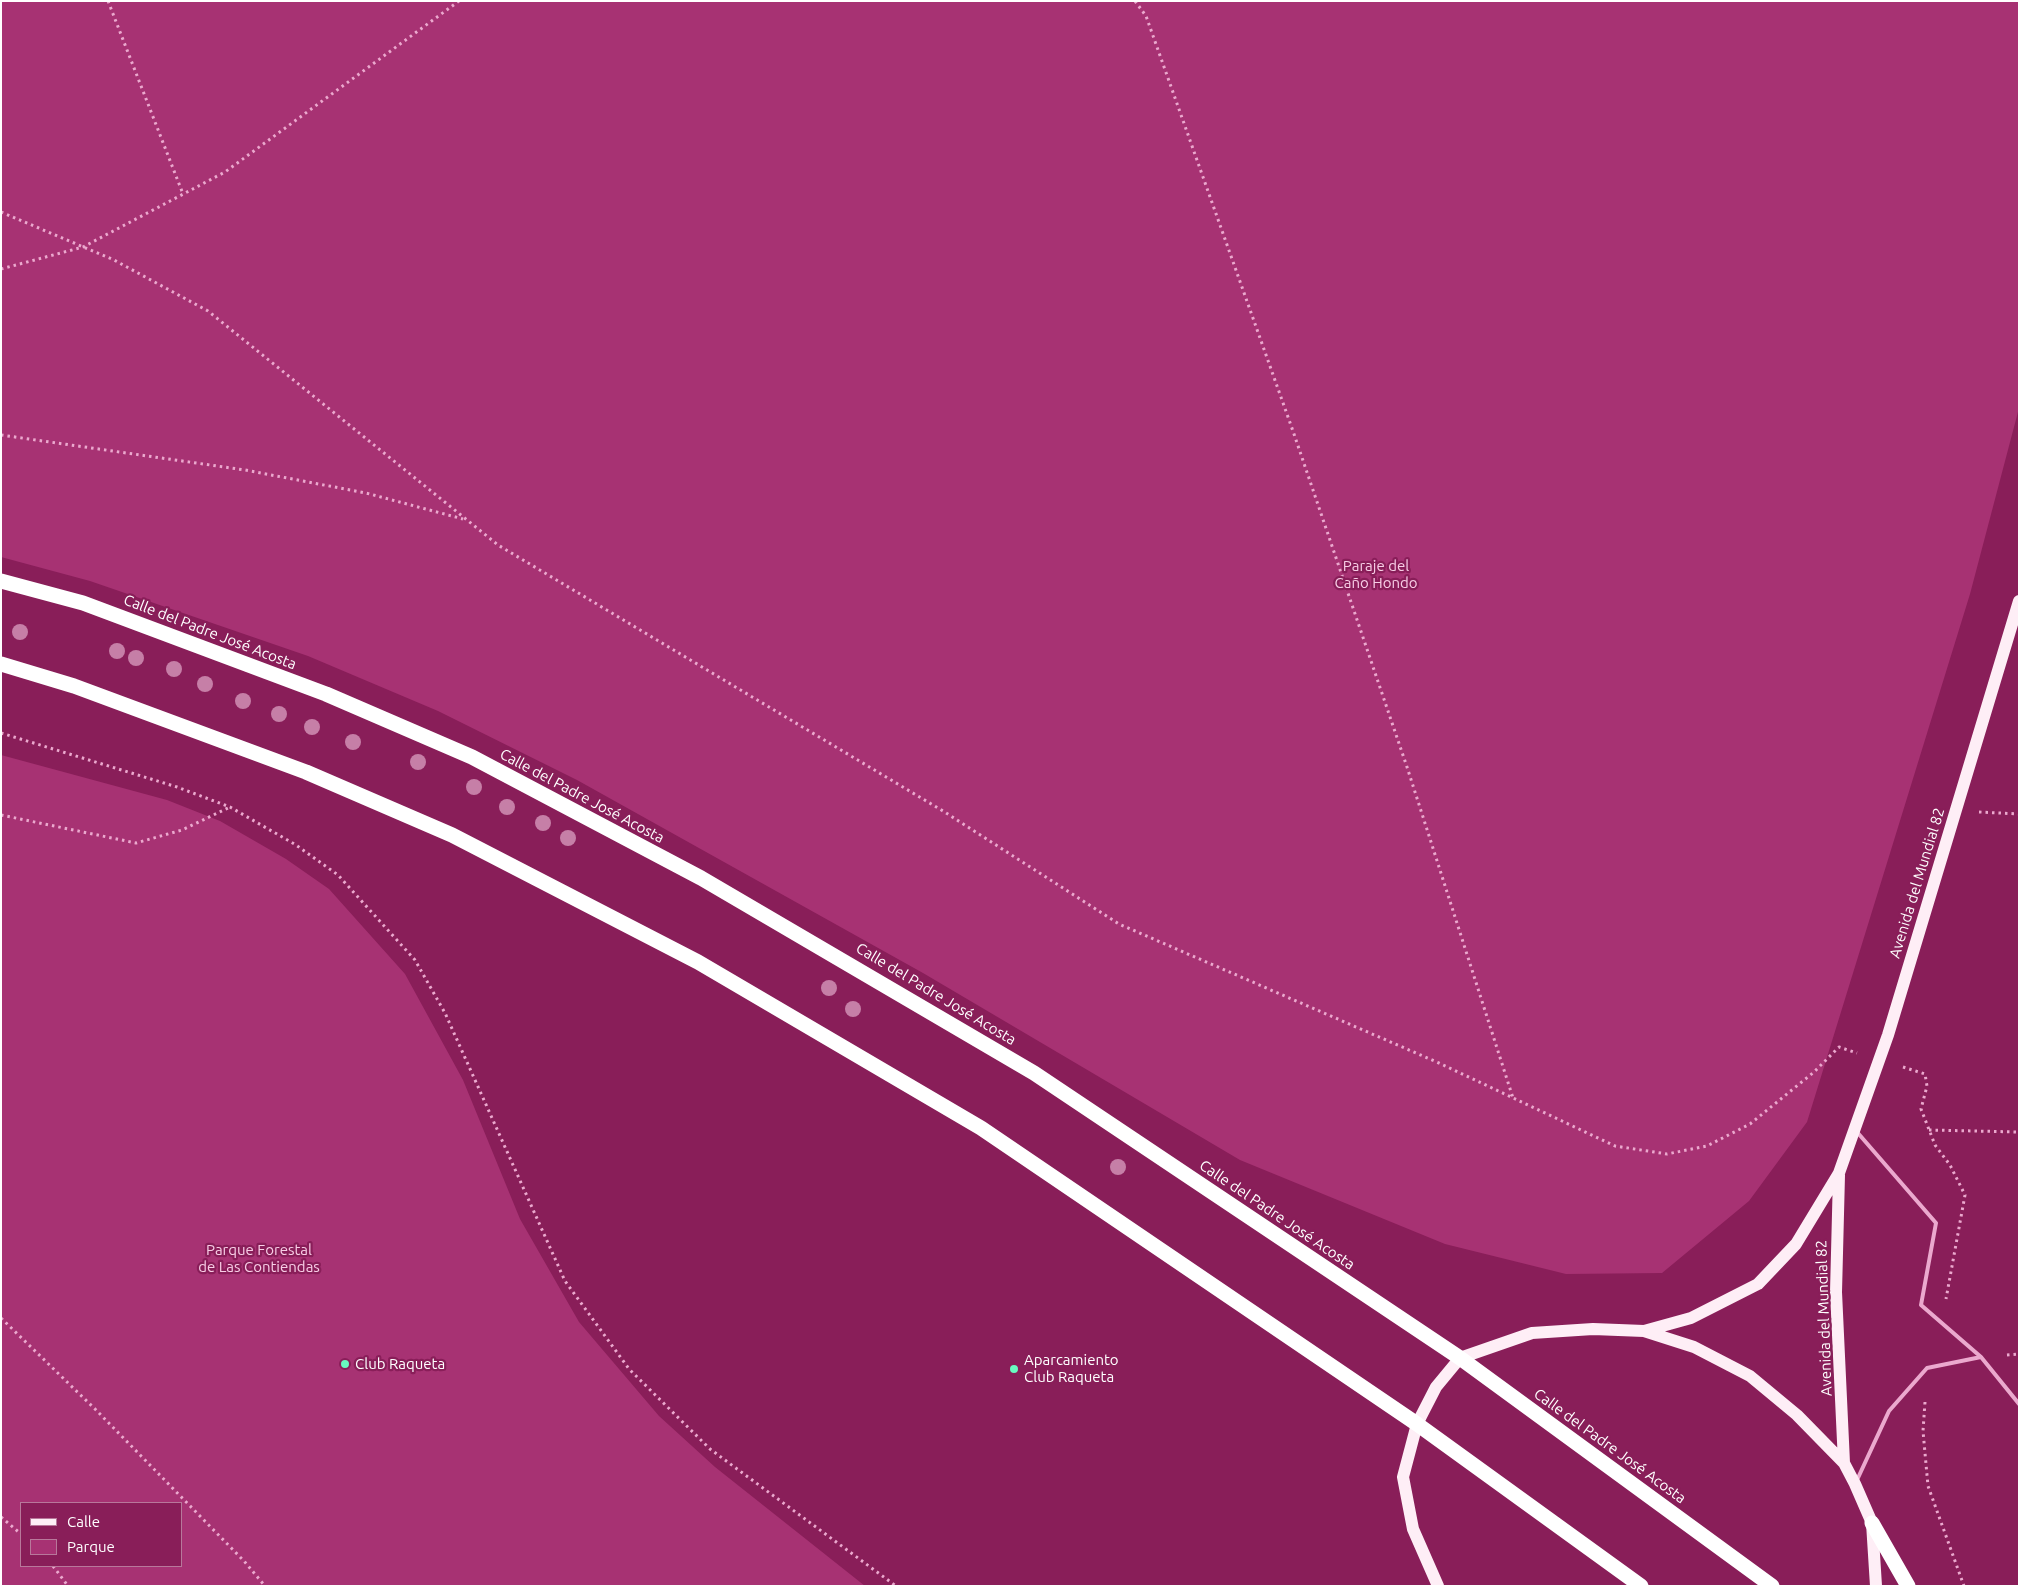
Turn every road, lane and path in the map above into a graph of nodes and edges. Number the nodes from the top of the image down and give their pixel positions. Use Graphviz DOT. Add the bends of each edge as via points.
graph roads {
  1 [pos="108,1"];
  2 [pos="459,1"];
  3 [pos="1136,1"];
  4 [pos="183,194"];
  5 [pos="1,212"];
  6 [pos="83,247"];
  7 [pos="1,269"];
  8 [pos="1,435"];
  9 [pos="466,520"];
  10 [pos="1,581"];
  11 [pos="2019,601"];
  12 [pos="1,664"];
  13 [pos="1,733"];
  14 [pos="230,807"];
  15 [pos="1956,811"];
  16 [pos="2019,814"];
  17 [pos="1,815"];
  18 [pos="1513,1098"];
  19 [pos="1777,1103"];
  20 [pos="1854,1129"];
  21 [pos="1929,1130"];
  22 [pos="2019,1132"];
  23 [pos="1839,1173"];
  24 [pos="1,1318"];
  25 [pos="1644,1330"];
  26 [pos="1981,1357"];
  27 [pos="1460,1358"];
  28 [pos="2019,1404"];
  29 [pos="1417,1424"];
  30 [pos="1844,1463"];
  31 [pos="1855,1484"];
  32 [pos="1,1517"];
  33 [pos="1872,1523"];
  34 [pos="20,1533"];
  35 [pos="54,1567"];
  36 [pos="68,1586"];
  37 [pos="265,1586"];
  38 [pos="896,1586"];
  39 [pos="1438,1586"];
  40 [pos="1642,1586"];
  41 [pos="1772,1586"];
  42 [pos="1876,1586"];
  43 [pos="1908,1586"];
  1 -- 4 [label="path"];
  2 -- 4 [label="path" via="225,172"];
  3 -- 18 [label="path" via="1146,16 1294,434 1410,777"];
  4 -- 6 [label="path"];
  5 -- 6 [label="path"];
  6 -- 7 [label="path"];
  6 -- 9 [label="path" via="114,260 208,311"];
  8 -- 9 [label="path" via="245,470 366,493"];
  9 -- 18 [label="path" via="498,545 943,811 1119,924 1439,1062"];
  10 -- 27 [label="highway, Calle del Padre José Acosta" via="83,603 326,694 472,757 702,878 1034,1073"];
  11 -- 15 [label="main road, Avenida del Mundial 82"];
  12 -- 29 [label="highway" via="74,686 315,776 452,835 698,962 981,1128"];
  13 -- 14 [label="path" via="177,787"];
  14 -- 17 [label="path" via="182,830 136,843"];
  14 -- 38 [label="path" via="296,845 338,875 415,960 445,1013 565,1281 629,1369 710,1449"];
  15 -- 16 [label="path"];
  15 -- 20 [label="main road, Avenida del Mundial 82" via="1888,1035"];
  18 -- 19 [label="path" via="1615,1146 1667,1154 1707,1146 1750,1124"];
  20 -- 23 [label="main road, Avenida del Mundial 82"];
  20 -- 26 [label="lane" via="1936,1223 1922,1304"];
  21 -- 22 [label="path"];
  23 -- 25 [label="main road, Avenida del Mundial 82" via="1796,1244 1758,1284 1691,1318"];
  23 -- 30 [label="main road, Avenida del Mundial 82" via="1836,1292"];
  24 -- 37 [label="path" via="96,1410"];
  25 -- 27 [label="main road" via="1532,1333"];
  25 -- 30 [label="main road" via="1694,1347 1750,1376 1797,1415"];
  26 -- 28 [label="lane"];
  26 -- 31 [label="lane" via="1927,1368 1890,1411"];
  27 -- 29 [label="main road" via="1436,1387"];
  27 -- 41 [label="highway, Calle del Padre José Acosta"];
  29 -- 39 [label="main road" via="1404,1477 1414,1529"];
  29 -- 40 [label="highway"];
  30 -- 31 [label="main road"];
  31 -- 33 [label="main road"];
  32 -- 34 [label="path"];
  33 -- 42 [label="main road"];
  33 -- 43 [label="highway"];
  35 -- 36 [label="path"];
}
